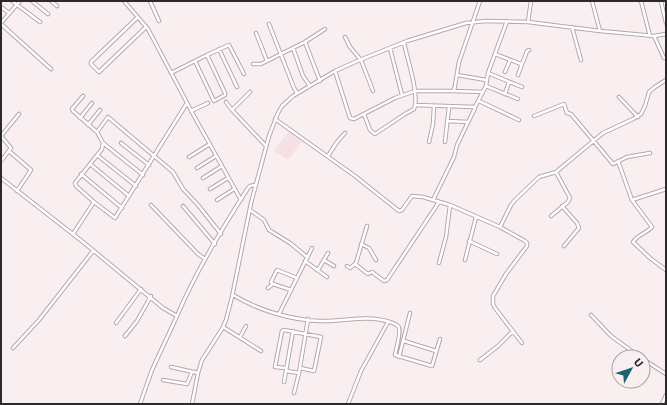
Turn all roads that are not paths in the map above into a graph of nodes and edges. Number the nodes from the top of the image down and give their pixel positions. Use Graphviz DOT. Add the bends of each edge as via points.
graph roads {
  1 [pos="12,1"];
  2 [pos="20,1"];
  3 [pos="32,1"];
  4 [pos="51,1"];
  5 [pos="124,1"];
  6 [pos="150,1"];
  7 [pos="480,1"];
  8 [pos="531,1"];
  9 [pos="592,1"];
  10 [pos="641,1"];
  11 [pos="661,1"];
  12 [pos="16,4"];
  13 [pos="57,6"];
  14 [pos="1,7"];
  15 [pos="8,13"];
  16 [pos="48,14"];
  17 [pos="138,17"];
  18 [pos="159,21"];
  19 [pos="507,21"];
  20 [pos="40,22"];
  21 [pos="473,22"];
  22 [pos="528,22"];
  23 [pos="1,23"];
  24 [pos="666,23"];
  25 [pos="269,24"];
  26 [pos="146,27"];
  27 [pos="572,27"];
  28 [pos="325,30"];
  29 [pos="600,31"];
  30 [pos="256,33"];
  31 [pos="666,34"];
  32 [pos="650,36"];
  33 [pos="654,36"];
  34 [pos="345,37"];
  35 [pos="305,42"];
  36 [pos="404,43"];
  37 [pos="293,48"];
  38 [pos="390,48"];
  39 [pos="219,49"];
  40 [pos="529,50"];
  41 [pos="280,54"];
  42 [pos="495,54"];
  43 [pos="207,55"];
  44 [pos="664,58"];
  45 [pos="361,60"];
  46 [pos="510,60"];
  47 [pos="581,60"];
  48 [pos="195,61"];
  49 [pos="267,61"];
  50 [pos="252,64"];
  51 [pos="522,64"];
  52 [pos="51,69"];
  53 [pos="336,71"];
  54 [pos="505,72"];
  55 [pos="171,73"];
  56 [pos="488,73"];
  57 [pos="244,74"];
  58 [pos="457,75"];
  59 [pos="518,75"];
  60 [pos="486,80"];
  61 [pos="666,80"];
  62 [pos="320,81"];
  63 [pos="509,82"];
  64 [pos="310,86"];
  65 [pos="486,86"];
  66 [pos="237,87"];
  67 [pos="522,87"];
  68 [pos="415,90"];
  69 [pos="373,91"];
  70 [pos="454,91"];
  71 [pos="250,92"];
  72 [pos="483,92"];
  73 [pos="297,93"];
  74 [pos="505,94"];
  75 [pos="402,95"];
  76 [pos="83,96"];
  77 [pos="619,97"];
  78 [pos="518,99"];
  79 [pos="479,101"];
  80 [pos="187,102"];
  81 [pos="226,102"];
  82 [pos="92,103"];
  83 [pos="208,103"];
  84 [pos="416,105"];
  85 [pos="434,106"];
  86 [pos="449,107"];
  87 [pos="475,107"];
  88 [pos="100,110"];
  89 [pos="232,110"];
  90 [pos="191,111"];
  91 [pos="19,114"];
  92 [pos="364,114"];
  93 [pos="534,116"];
  94 [pos="638,117"];
  95 [pos="80,118"];
  96 [pos="275,119"];
  97 [pos="519,120"];
  98 [pos="448,121"];
  99 [pos="468,122"];
  100 [pos="88,125"];
  101 [pos="97,132"];
  102 [pos="345,133"];
  103 [pos="1,136"];
  104 [pos="594,140"];
  105 [pos="429,142"];
  106 [pos="445,142"];
  107 [pos="103,143"];
  108 [pos="121,143"];
  109 [pos="210,144"];
  110 [pos="266,146"];
  111 [pos="9,151"];
  112 [pos="650,153"];
  113 [pos="97,155"];
  114 [pos="216,156"];
  115 [pos="328,156"];
  116 [pos="154,157"];
  117 [pos="189,157"];
  118 [pos="1,161"];
  119 [pos="618,161"];
  120 [pos="90,164"];
  121 [pos="149,165"];
  122 [pos="222,166"];
  123 [pos="197,168"];
  124 [pos="556,172"];
  125 [pos="82,174"];
  126 [pos="143,175"];
  127 [pos="1,178"];
  128 [pos="203,178"];
  129 [pos="228,178"];
  130 [pos="255,185"];
  131 [pos="136,186"];
  132 [pos="210,189"];
  133 [pos="234,189"];
  134 [pos="666,189"];
  135 [pos="17,191"];
  136 [pos="129,196"];
  137 [pos="217,200"];
  138 [pos="241,200"];
  139 [pos="433,200"];
  140 [pos="632,200"];
  141 [pos="94,202"];
  142 [pos="439,202"];
  143 [pos="151,205"];
  144 [pos="450,205"];
  145 [pos="183,206"];
  146 [pos="562,206"];
  147 [pos="122,208"];
  148 [pos="250,210"];
  149 [pos="551,216"];
  150 [pos="476,217"];
  151 [pos="367,226"];
  152 [pos="500,227"];
  153 [pos="73,234"];
  154 [pos="221,234"];
  155 [pos="469,241"];
  156 [pos="214,244"];
  157 [pos="362,244"];
  158 [pos="564,246"];
  159 [pos="312,248"];
  160 [pos="93,251"];
  161 [pos="328,253"];
  162 [pos="497,254"];
  163 [pos="308,257"];
  164 [pos="205,259"];
  165 [pos="324,260"];
  166 [pos="376,260"];
  167 [pos="465,260"];
  168 [pos="305,261"];
  169 [pos="439,263"];
  170 [pos="355,264"];
  171 [pos="334,266"];
  172 [pos="347,266"];
  173 [pos="318,270"];
  174 [pos="666,270"];
  175 [pos="328,277"];
  176 [pos="297,278"];
  177 [pos="273,284"];
  178 [pos="268,288"];
  179 [pos="141,289"];
  180 [pos="291,290"];
  181 [pos="151,296"];
  182 [pos="232,297"];
  183 [pos="410,313"];
  184 [pos="278,314"];
  185 [pos="591,315"];
  186 [pos="177,316"];
  187 [pos="308,320"];
  188 [pos="388,322"];
  189 [pos="116,324"];
  190 [pos="246,326"];
  191 [pos="223,327"];
  192 [pos="293,331"];
  193 [pos="512,332"];
  194 [pos="306,333"];
  195 [pos="125,336"];
  196 [pos="240,337"];
  197 [pos="440,339"];
  198 [pos="404,340"];
  199 [pos="522,343"];
  200 [pos="13,348"];
  201 [pos="629,349"];
  202 [pos="261,351"];
  203 [pos="436,351"];
  204 [pos="399,356"];
  205 [pos="480,360"];
  206 [pos="651,365"];
  207 [pos="171,367"];
  208 [pos="300,368"];
  209 [pos="286,370"];
  210 [pos="192,372"];
  211 [pos="198,373"];
  212 [pos="299,373"];
  213 [pos="666,374"];
  214 [pos="163,380"];
  215 [pos="284,382"];
  216 [pos="294,393"];
  217 [pos="666,395"];
  218 [pos="140,404"];
  219 [pos="192,404"];
  220 [pos="348,404"];
  221 [pos="662,404"];
  1 -- 12 [label="street"];
  2 -- 12 [label="street"];
  3 -- 16 [label="street"];
  4 -- 13 [label="street"];
  5 -- 17 [label="street"];
  6 -- 18 [label="street"];
  7 -- 21 [label="street"];
  8 -- 22 [label="street"];
  9 -- 29 [label="street"];
  10 -- 32 [label="street"];
  11 -- 24 [label="street"];
  12 -- 15 [label="street"];
  12 -- 20 [label="street"];
  14 -- 15 [label="street"];
  15 -- 23 [label="street"];
  17 -- 26 [label="street"];
  17 -- 26 [label="street" via="91,64 99,72"];
  19 -- 21 [label="street"];
  19 -- 22 [label="street"];
  19 -- 42 [label="street"];
  21 -- 36 [label="street" via="456,25"];
  21 -- 58 [label="street"];
  22 -- 27 [label="street"];
  23 -- 52 [label="street"];
  25 -- 41 [label="street"];
  26 -- 55 [label="street"];
  27 -- 29 [label="street"];
  27 -- 47 [label="street"];
  28 -- 35 [label="street"];
  29 -- 32 [label="street"];
  30 -- 49 [label="street"];
  31 -- 33 [label="street"];
  32 -- 33 [label="street"];
  33 -- 44 [label="street"];
  34 -- 45 [label="street"];
  35 -- 37 [label="street"];
  35 -- 62 [label="street"];
  36 -- 38 [label="street"];
  36 -- 68 [label="street"];
  37 -- 41 [label="street"];
  37 -- 64 [label="street" via="303,76"];
  38 -- 45 [label="street"];
  38 -- 75 [label="street"];
  39 -- 43 [label="street"];
  39 -- 57 [label="street" via="231,46"];
  39 -- 66 [label="street"];
  40 -- 51 [label="street"];
  41 -- 49 [label="street"];
  41 -- 73 [label="street"];
  42 -- 46 [label="street"];
  42 -- 56 [label="street"];
  43 -- 48 [label="street"];
  43 -- 48 [label="street" via="226,94 214,101"];
  45 -- 53 [label="street"];
  45 -- 69 [label="street"];
  46 -- 51 [label="street"];
  46 -- 54 [label="street"];
  48 -- 55 [label="street"];
  49 -- 50 [label="street" via="259,65"];
  51 -- 59 [label="street"];
  53 -- 62 [label="street"];
  53 -- 92 [label="street" via="350,118 354,119"];
  55 -- 80 [label="street"];
  56 -- 60 [label="street"];
  56 -- 63 [label="street"];
  58 -- 60 [label="street"];
  58 -- 70 [label="street"];
  60 -- 65 [label="street"];
  61 -- 94 [label="street" via="649,92 644,110"];
  62 -- 64 [label="street"];
  63 -- 67 [label="street"];
  63 -- 74 [label="street"];
  64 -- 73 [label="street"];
  65 -- 72 [label="street"];
  65 -- 74 [label="street"];
  68 -- 70 [label="street"];
  68 -- 75 [label="street"];
  68 -- 84 [label="street"];
  70 -- 72 [label="street"];
  71 -- 89 [label="street"];
  72 -- 79 [label="street"];
  73 -- 96 [label="street" via="282,106"];
  74 -- 78 [label="street"];
  75 -- 92 [label="street"];
  76 -- 95 [label="street" via="72,109"];
  77 -- 94 [label="street"];
  79 -- 87 [label="street"];
  79 -- 97 [label="street"];
  80 -- 90 [label="street"];
  80 -- 116 [label="street"];
  81 -- 89 [label="street"];
  82 -- 95 [label="street"];
  83 -- 90 [label="street"];
  84 -- 85 [label="street"];
  84 -- 92 [label="street" via="414,109 375,134 370,130"];
  85 -- 86 [label="street"];
  85 -- 105 [label="street"];
  86 -- 87 [label="street"];
  86 -- 98 [label="street"];
  87 -- 99 [label="street"];
  88 -- 100 [label="street"];
  89 -- 110 [label="street"];
  90 -- 109 [label="street"];
  91 -- 103 [label="street"];
  93 -- 104 [label="street" via="564,104 568,113"];
  94 -- 104 [label="street" via="608,130"];
  95 -- 100 [label="street"];
  96 -- 110 [label="street"];
  96 -- 115 [label="street"];
  98 -- 99 [label="street"];
  98 -- 106 [label="street"];
  99 -- 139 [label="street"];
  100 -- 101 [label="street"];
  101 -- 107 [label="street"];
  101 -- 116 [label="street" via="108,117"];
  102 -- 115 [label="street"];
  103 -- 111 [label="street" via="11,147"];
  104 -- 119 [label="street" via="613,164"];
  104 -- 124 [label="street"];
  107 -- 113 [label="street"];
  107 -- 126 [label="street"];
  108 -- 121 [label="street"];
  109 -- 114 [label="street"];
  109 -- 117 [label="street"];
  110 -- 130 [label="street"];
  111 -- 118 [label="street"];
  111 -- 135 [label="street" via="31,170"];
  112 -- 119 [label="street" via="627,156"];
  113 -- 120 [label="street"];
  113 -- 131 [label="street"];
  114 -- 122 [label="street"];
  114 -- 123 [label="street"];
  115 -- 139 [label="street" via="399,211 413,195"];
  116 -- 121 [label="street"];
  116 -- 154 [label="street" via="173,172 183,189"];
  119 -- 140 [label="street"];
  120 -- 125 [label="street"];
  120 -- 136 [label="street"];
  121 -- 126 [label="street"];
  122 -- 128 [label="street"];
  122 -- 129 [label="street"];
  124 -- 146 [label="street" via="570,195 568,202"];
  124 -- 152 [label="street" via="539,178 514,201"];
  125 -- 141 [label="street" via="75,183 76,186"];
  125 -- 147 [label="street"];
  126 -- 131 [label="street"];
  127 -- 135 [label="street"];
  129 -- 132 [label="street"];
  129 -- 133 [label="street"];
  130 -- 138 [label="street" via="250,186"];
  130 -- 148 [label="street"];
  131 -- 136 [label="street"];
  133 -- 137 [label="street"];
  133 -- 138 [label="street"];
  134 -- 140 [label="street"];
  135 -- 153 [label="street"];
  136 -- 147 [label="street"];
  138 -- 154 [label="street"];
  139 -- 142 [label="street"];
  140 -- 174 [label="street" via="652,227 633,242"];
  141 -- 147 [label="street" via="114,218"];
  141 -- 153 [label="street"];
  142 -- 144 [label="street"];
  142 -- 170 [label="street" via="387,280 384,281 372,272 368,274"];
  143 -- 164 [label="street"];
  144 -- 150 [label="street"];
  144 -- 169 [label="street" via="446,237"];
  145 -- 156 [label="street"];
  146 -- 149 [label="street"];
  146 -- 158 [label="street" via="579,228"];
  148 -- 163 [label="street" via="264,220 269,230"];
  148 -- 182 [label="street"];
  150 -- 152 [label="street"];
  150 -- 155 [label="street"];
  151 -- 157 [label="street"];
  152 -- 193 [label="street" via="527,244 493,296 495,308"];
  153 -- 160 [label="street"];
  154 -- 156 [label="street"];
  155 -- 162 [label="street"];
  155 -- 167 [label="street"];
  156 -- 164 [label="street"];
  157 -- 166 [label="street" via="369,248"];
  157 -- 170 [label="street"];
  159 -- 163 [label="street"];
  160 -- 179 [label="street"];
  160 -- 200 [label="street" via="39,320"];
  161 -- 165 [label="street"];
  163 -- 168 [label="street"];
  164 -- 186 [label="street"];
  165 -- 171 [label="street"];
  165 -- 173 [label="street"];
  168 -- 173 [label="street"];
  168 -- 176 [label="street"];
  170 -- 172 [label="street" via="350,268"];
  173 -- 175 [label="street"];
  176 -- 177 [label="street" via="277,270 271,282"];
  176 -- 180 [label="street"];
  177 -- 178 [label="street"];
  177 -- 180 [label="street"];
  179 -- 181 [label="street"];
  179 -- 189 [label="street"];
  180 -- 184 [label="street"];
  181 -- 186 [label="street" via="163,308"];
  181 -- 195 [label="street"];
  182 -- 184 [label="street"];
  182 -- 191 [label="street"];
  183 -- 198 [label="street"];
  184 -- 187 [label="street"];
  185 -- 201 [label="street" via="611,336"];
  186 -- 218 [label="street"];
  187 -- 188 [label="street" via="374,318"];
  187 -- 194 [label="street"];
  188 -- 204 [label="street" via="400,328 395,355"];
  188 -- 220 [label="street" via="361,371"];
  190 -- 196 [label="street"];
  191 -- 196 [label="street"];
  191 -- 211 [label="street" via="202,360"];
  192 -- 194 [label="street"];
  192 -- 209 [label="street"];
  192 -- 209 [label="street" via="282,331 275,367"];
  193 -- 199 [label="street"];
  193 -- 205 [label="street"];
  194 -- 208 [label="street"];
  194 -- 208 [label="street" via="321,337 314,371"];
  196 -- 202 [label="street"];
  197 -- 203 [label="street"];
  198 -- 203 [label="street"];
  198 -- 204 [label="street"];
  203 -- 204 [label="street" via="432,366"];
  206 -- 213 [label="street"];
  207 -- 210 [label="street"];
  208 -- 212 [label="street"];
  209 -- 212 [label="street"];
  209 -- 215 [label="street"];
  210 -- 211 [label="street"];
  210 -- 214 [label="street" via="187,384"];
  211 -- 219 [label="street"];
  212 -- 216 [label="street"];
  217 -- 221 [label="street"];
}
